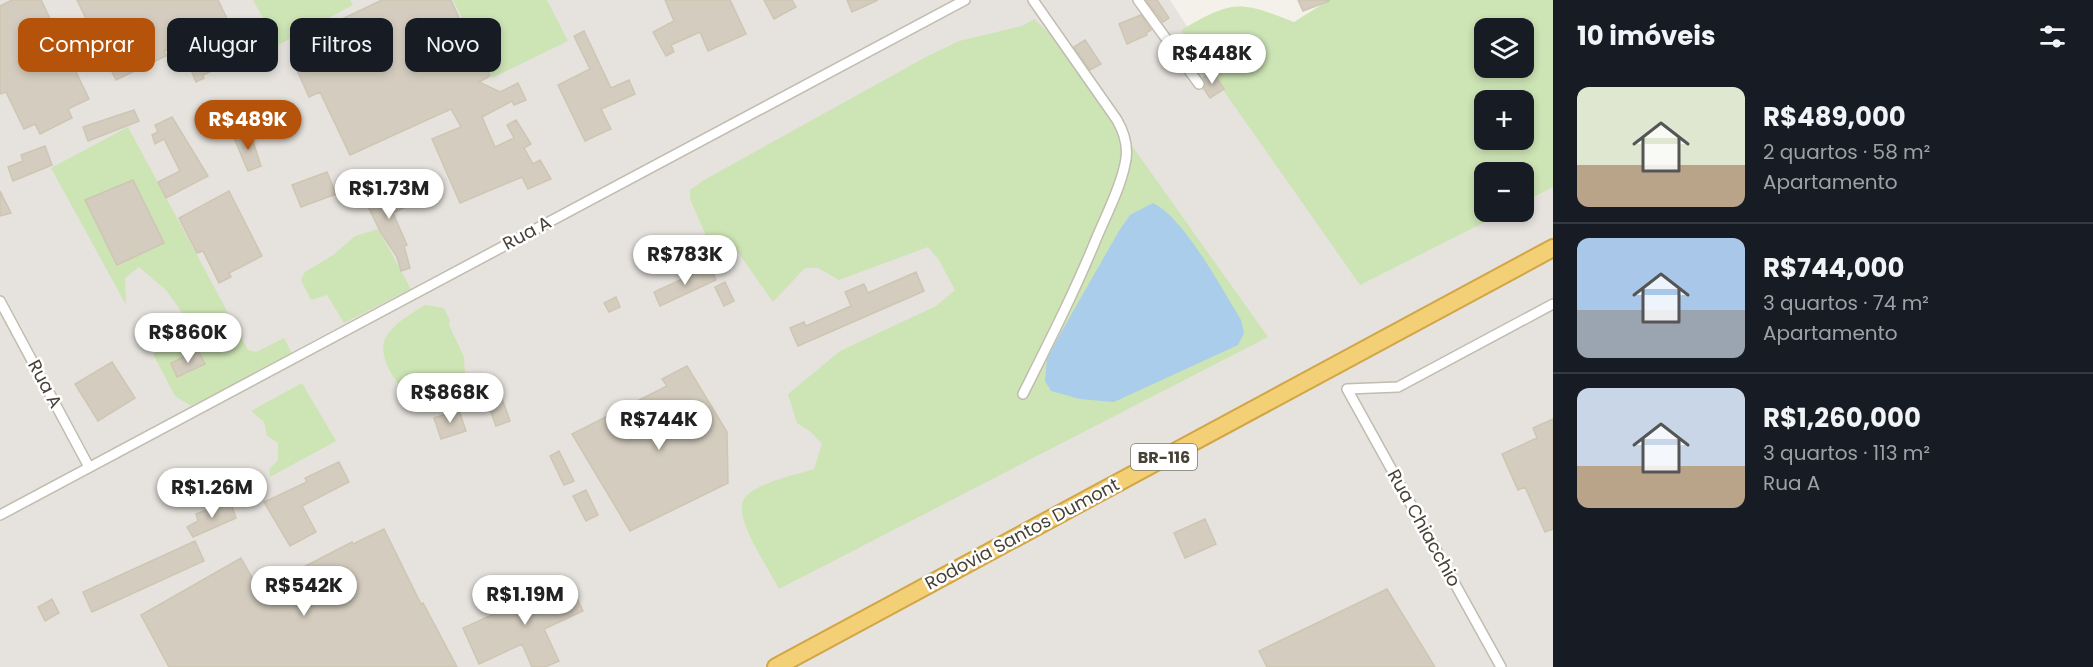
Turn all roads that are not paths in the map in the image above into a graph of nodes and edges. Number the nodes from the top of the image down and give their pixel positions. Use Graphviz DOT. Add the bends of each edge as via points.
graph roads {
  1 [pos="965,0"];
  2 [pos="1033,0"];
  3 [pos="1138,0"];
  4 [pos="1199,84"];
  5 [pos="1553,248"];
  6 [pos="0,301"];
  7 [pos="1553,304"];
  8 [pos="1023,394"];
  9 [pos="89,467"];
  10 [pos="0,515"];
  11 [pos="776,667"];
  12 [pos="1501,667"];
  1 -- 9 [label="street, Rua A"];
  2 -- 8 [label="street" via="1124,131 1126,163 1070,303"];
  3 -- 4 [label="street"];
  5 -- 11 [label="highway, Rodovia Santos Dumont / BR-116"];
  6 -- 9 [label="street, Rua A"];
  7 -- 12 [label="street, Rua Chiacchio" via="1398,387 1347,389"];
  9 -- 10 [label="street, Rua A"];
}
